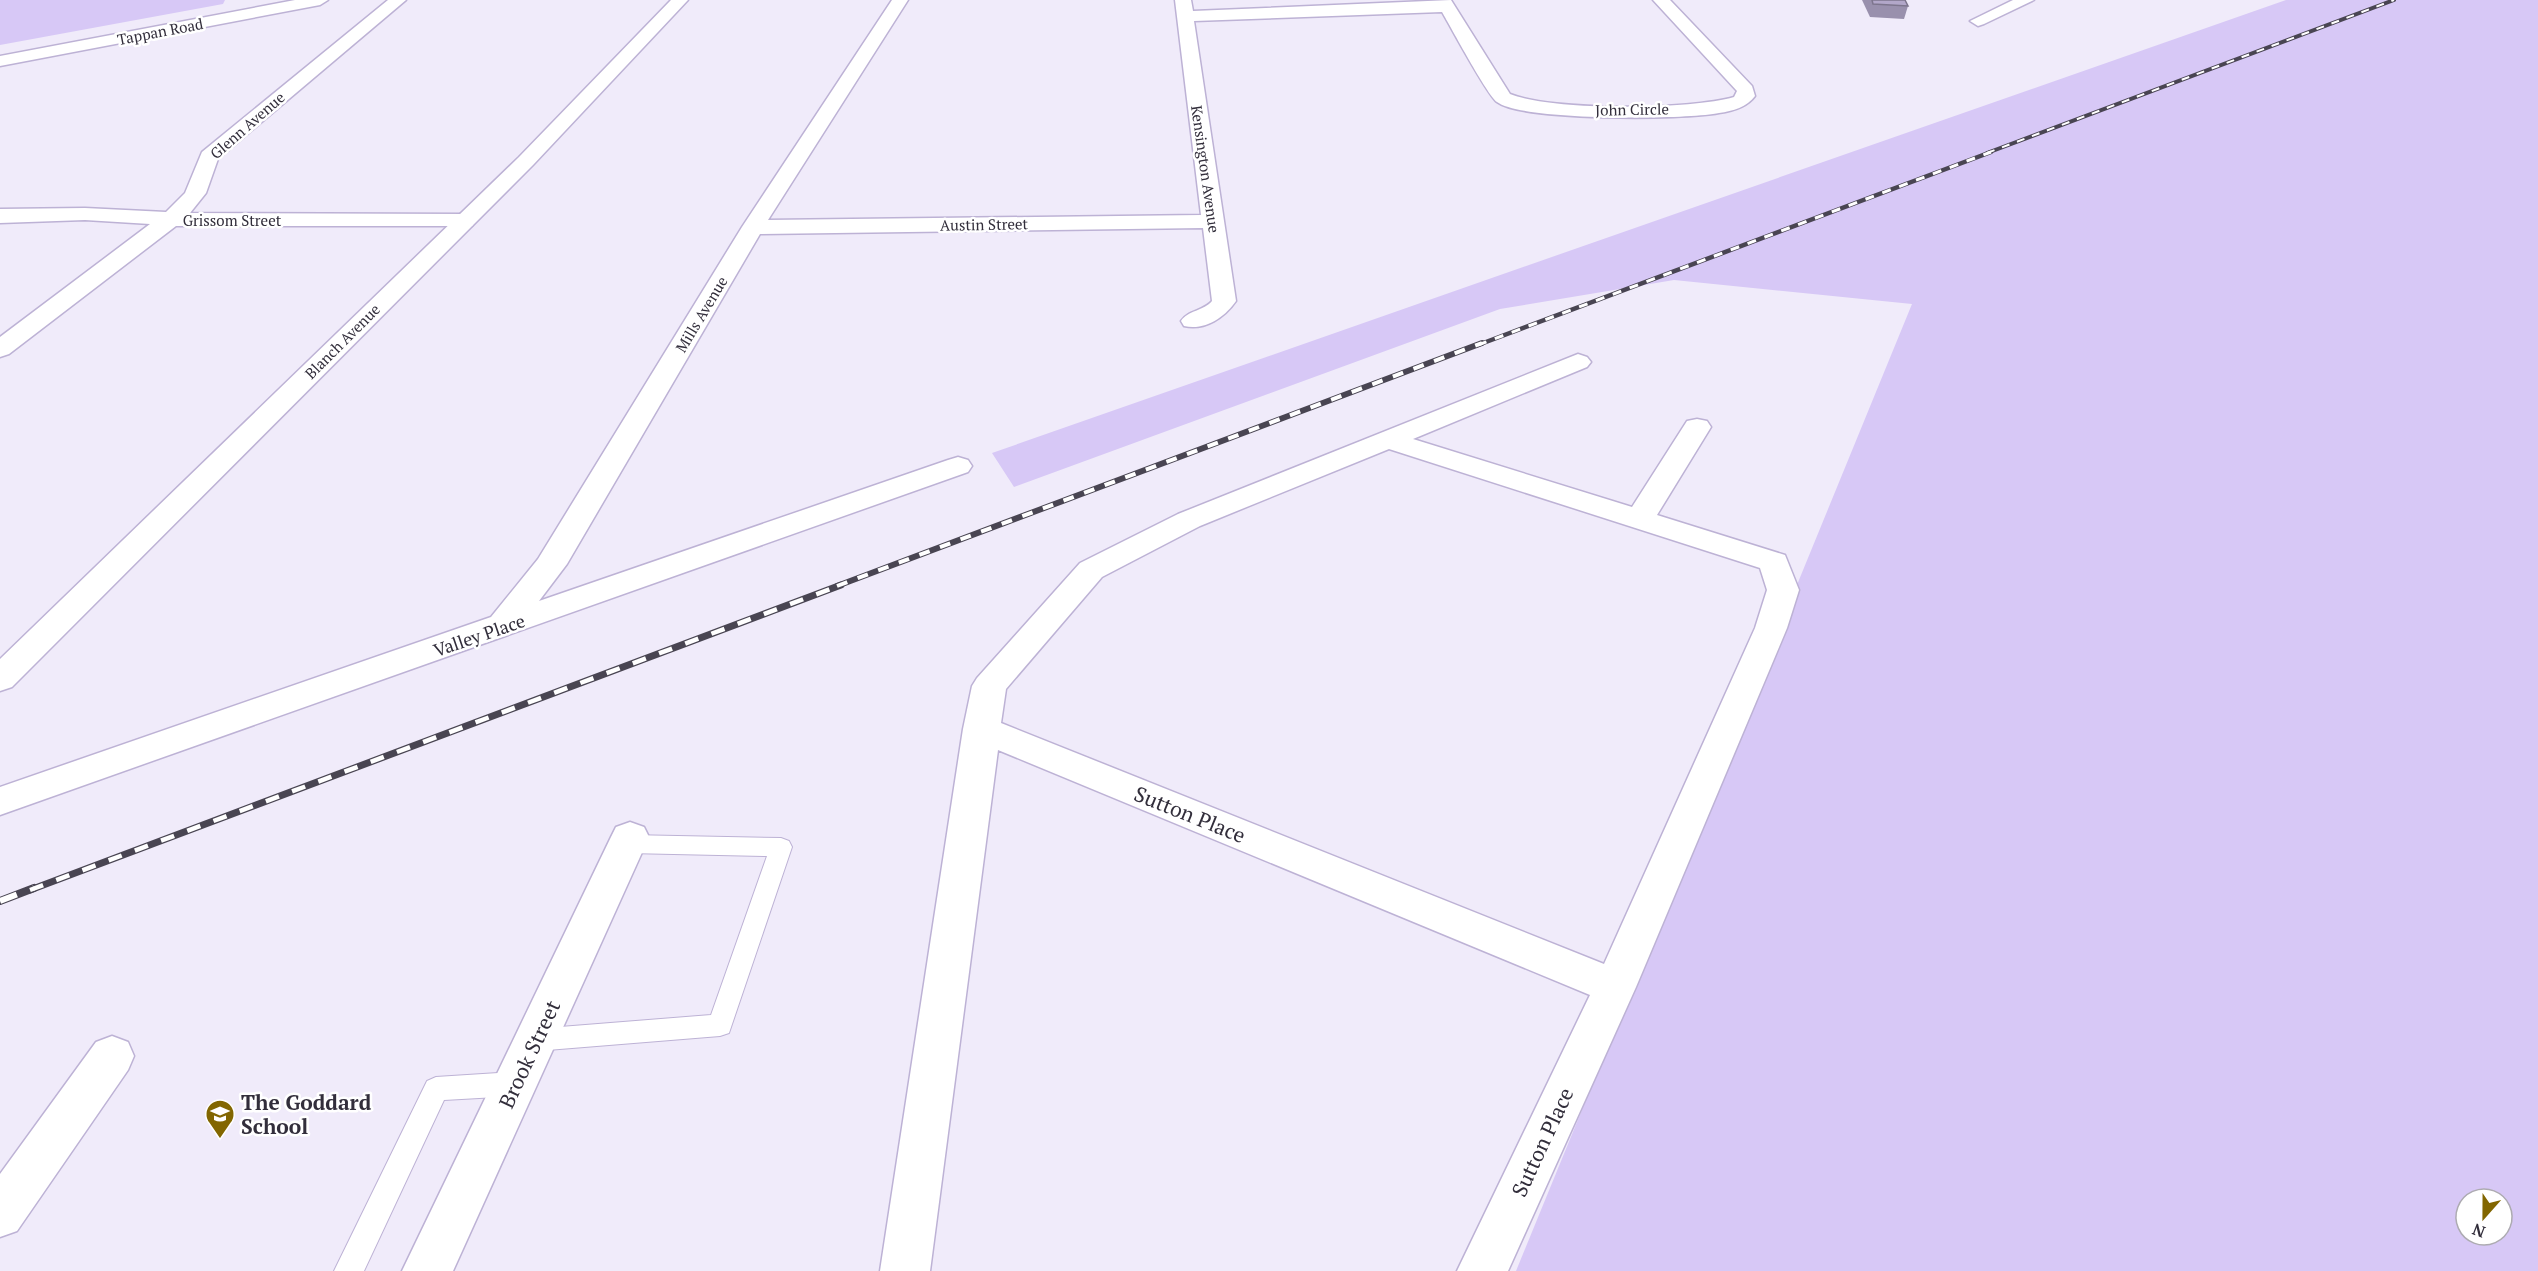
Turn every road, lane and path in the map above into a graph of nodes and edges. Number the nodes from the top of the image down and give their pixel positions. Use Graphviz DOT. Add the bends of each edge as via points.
graph roads {
  1 [pos="320,0"];
  2 [pos="398,0"];
  3 [pos="680,0"];
  4 [pos="900,0"];
  5 [pos="1661,0"];
  6 [pos="1994,0"];
  7 [pos="2019,2"];
  8 [pos="1445,4"];
  9 [pos="1184,8"];
  10 [pos="1977,21"];
  11 [pos="0,61"];
  12 [pos="0,216"];
  13 [pos="171,219"];
  14 [pos="464,221"];
  15 [pos="1214,221"];
  16 [pos="753,227"];
  17 [pos="1193,321"];
  18 [pos="0,349"];
  19 [pos="1578,362"];
  20 [pos="1697,427"];
  21 [pos="1386,439"];
  22 [pos="958,466"];
  23 [pos="1639,520"];
  24 [pos="501,627"];
  25 [pos="0,679"];
  26 [pos="981,729"];
  27 [pos="0,801"];
  28 [pos="629,840"];
  29 [pos="1615,987"];
  30 [pos="536,1040"];
  31 [pos="112,1056"];
  32 [pos="515,1084"];
  33 [pos="0,1214"];
  34 [pos="349,1271"];
  35 [pos="427,1271"];
  36 [pos="905,1271"];
  37 [pos="1482,1271"];
  1 -- 11 [label="street, Tappan Road"];
  2 -- 13 [label="street, Glenn Avenue" via="209,156 196,194"];
  3 -- 14 [label="street, Blanch Avenue"];
  4 -- 16 [label="street, Mills Avenue"];
  5 -- 8 [label="street, John Circle" via="1746,90 1741,101 1717,108 1542,110 1511,104 1503,98"];
  6 -- 7 [label="street"];
  7 -- 10 [label="street"];
  8 -- 9 [label="street"];
  9 -- 15 [label="street, Kensington Avenue"];
  12 -- 13 [label="street, Grissom Street" via="86,214"];
  13 -- 14 [label="street, Grissom Street"];
  13 -- 18 [label="street, Glenn Avenue"];
  14 -- 25 [label="street, Blanch Avenue"];
  15 -- 16 [label="street, Austin Street"];
  15 -- 17 [label="street, Kensington Avenue" via="1224,301 1218,310"];
  16 -- 24 [label="street, Mills Avenue" via="551,564"];
  19 -- 21 [label="street"];
  20 -- 23 [label="street"];
  21 -- 23 [label="street"];
  21 -- 26 [label="street" via="1189,520 1091,570 989,686"];
  22 -- 24 [label="street, Valley Place"];
  23 -- 29 [label="street" via="1774,562 1783,590 1771,628"];
  24 -- 27 [label="street, Valley Place"];
  26 -- 29 [label="street, Sutton Place"];
  26 -- 36 [label="street"];
  28 -- 30 [label="street, Brook Street"];
  28 -- 30 [label="lane" via="781,847 720,1025"];
  29 -- 37 [label="street, Sutton Place"];
  30 -- 32 [label="street, Brook Street"];
  31 -- 33 [label="street"];
  32 -- 34 [label="lane" via="436,1089"];
  32 -- 35 [label="street, Brook Street"];
}
